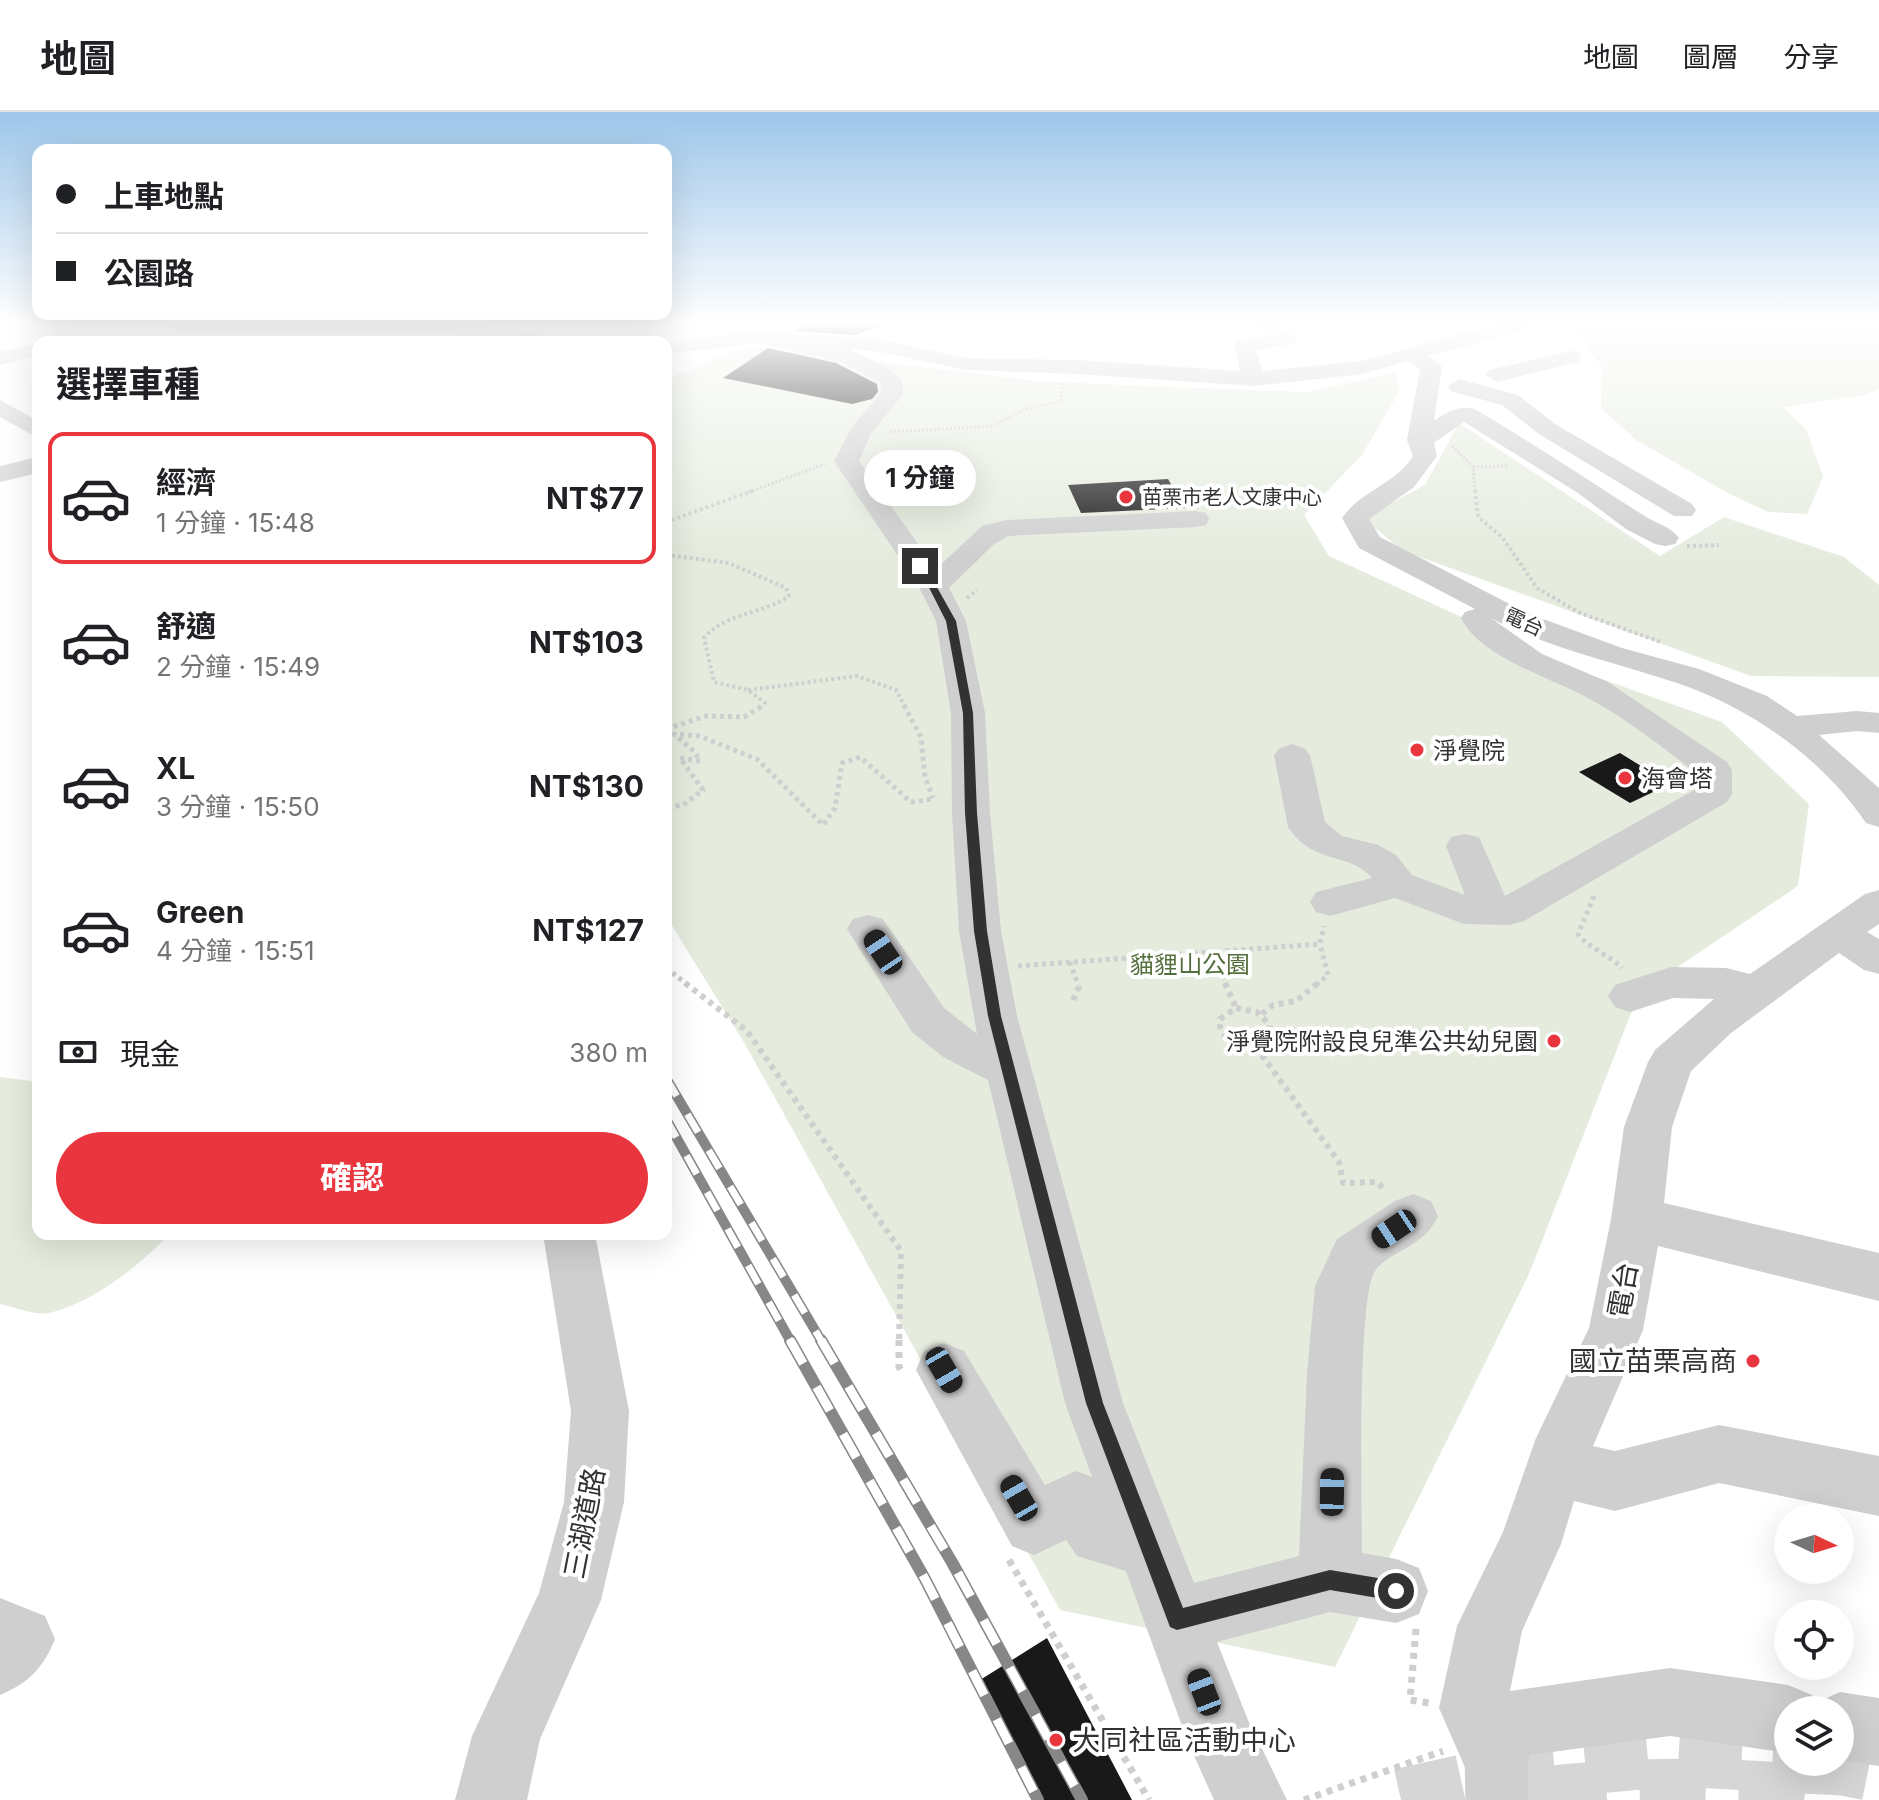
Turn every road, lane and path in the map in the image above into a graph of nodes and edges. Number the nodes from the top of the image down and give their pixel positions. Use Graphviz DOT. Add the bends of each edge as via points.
graph roads {
  1 [pos="887,402"];
  2 [pos="1058,402"];
  3 [pos="1428,402"];
  4 [pos="1461,402"];
  5 [pos="1512,402"];
  6 [pos="0,407"];
  7 [pos="1467,414"];
  8 [pos="24,424"];
  9 [pos="1433,438"];
  10 [pos="847,446"];
  11 [pos="32,466"];
  12 [pos="0,474"];
  13 [pos="1683,510"];
  14 [pos="672,519"];
  15 [pos="1196,519"];
  16 [pos="1665,538"];
  17 [pos="672,555"];
  18 [pos="934,587"];
  19 [pos="1465,594"];
  20 [pos="1667,644"];
  21 [pos="748,690"];
  22 [pos="1879,723"];
  23 [pos="672,725"];
  24 [pos="1790,727"];
  25 [pos="672,732"];
  26 [pos="674,734"];
  27 [pos="1292,755"];
  28 [pos="1873,798"];
  29 [pos="952,806"];
  30 [pos="672,807"];
  31 [pos="1465,846"];
  32 [pos="1592,865"];
  33 [pos="1398,884"];
  34 [pos="1330,902"];
  35 [pos="1491,911"];
  36 [pos="868,929"];
  37 [pos="1865,932"];
  38 [pos="1320,944"];
  39 [pos="1218,952"];
  40 [pos="1070,962"];
  41 [pos="1005,967"];
  42 [pos="1757,991"];
  43 [pos="1641,992"];
  44 [pos="1073,1000"];
  45 [pos="1236,1008"];
  46 [pos="1262,1014"];
  47 [pos="1256,1047"];
  48 [pos="1008,1069"];
  49 [pos="1413,1216"];
  50 [pos="1637,1219"];
  51 [pos="570,1240"];
  52 [pos="1879,1277"];
  53 [pos="944,1370"];
  54 [pos="1557,1459"];
  55 [pos="1879,1486"];
  56 [pos="1148,1544"];
  57 [pos="1330,1580"];
  58 [pos="1396,1591"];
  59 [pos="1177,1620"];
  60 [pos="1774,1717"];
  61 [pos="1854,1728"];
  62 [pos="1879,1732"];
  63 [pos="1487,1749"];
  64 [pos="491,1800"];
  65 [pos="1251,1800"];
  66 [pos="1304,1800"];
  1 -- 10 [label="street"];
  2 -- 10 [label="path" via="992,426"];
  3 -- 9 [label="street, 電台"];
  4 -- 7 [label="street"];
  5 -- 13 [label="street" via="1547,429"];
  6 -- 8 [label="street"];
  7 -- 9 [label="street" via="1443,422 1427,438"];
  7 -- 16 [label="street"];
  9 -- 19 [label="street, 電台" via="1417,473 1355,518 1369,542"];
  9 -- 20 [label="path" via="1473,467 1478,517 1502,537 1537,588 1580,613"];
  10 -- 14 [label="path"];
  10 -- 18 [label="street" via="846,461"];
  11 -- 12 [label="street"];
  15 -- 18 [label="street" via="1006,528 983,539"];
  17 -- 21 [label="path" via="731,562 787,589 789,596 782,603 718,624 704,638 714,682"];
  18 -- 29 [label="street" via="951,621 968,713"];
  19 -- 24 [label="street, 電台" via="1560,638 1688,676 1755,703"];
  19 -- 32 [label="street" via="1479,624 1531,661 1596,689 1714,770 1714,794"];
  21 -- 23 [label="path" via="765,703 753,714 706,716"];
  21 -- 29 [label="path" via="857,676 896,690 921,737 925,777"];
  22 -- 24 [label="street"];
  24 -- 28 [label="street, 電台"];
  25 -- 26 [label="path"];
  26 -- 29 [label="path" via="699,736 757,759 823,825 835,808 842,763 860,757 911,802"];
  26 -- 30 [label="path" via="700,761 680,758 703,790"];
  27 -- 33 [label="street" via="1307,827 1329,845 1382,864"];
  29 -- 48 [label="street"];
  31 -- 35 [label="street"];
  32 -- 35 [label="street" via="1510,911"];
  32 -- 43 [label="path" via="1604,874 1578,934 1608,954"];
  33 -- 34 [label="street"];
  33 -- 35 [label="street" via="1464,910"];
  34 -- 38 [label="path"];
  36 -- 48 [label="street" via="928,1020 959,1045"];
  37 -- 42 [label="street, 電台"];
  38 -- 39 [label="path"];
  38 -- 46 [label="path" via="1328,975 1296,1001 1273,1005"];
  39 -- 40 [label="path"];
  39 -- 45 [label="path"];
  40 -- 41 [label="path"];
  40 -- 44 [label="path" via="1079,987"];
  42 -- 43 [label="street" via="1671,982"];
  42 -- 50 [label="street, 電台" via="1671,1062 1648,1127"];
  45 -- 46 [label="path"];
  45 -- 47 [label="path" via="1223,1014 1221,1031 1239,1045"];
  46 -- 47 [label="path" via="1272,1033"];
  47 -- 49 [label="path" via="1339,1162 1343,1183 1377,1182"];
  48 -- 56 [label="street" via="1094,1403"];
  49 -- 57 [label="street" via="1355,1255 1342,1286"];
  50 -- 52 [label="street"];
  50 -- 54 [label="street, 電台" via="1616,1330"];
  51 -- 64 [label="street, 三湖道路" via="600,1411 594,1502 569,1600 506,1736"];
  53 -- 56 [label="street" via="1034,1524 1076,1501 1099,1534"];
  54 -- 55 [label="street" via="1576,1472 1615,1481 1719,1454"];
  54 -- 63 [label="street, 電台" via="1530,1544 1490,1626"];
  56 -- 59 [label="street"];
  57 -- 58 [label="street"];
  57 -- 59 [label="street"];
  58 -- 63 [label="path" via="1418,1602 1410,1700"];
  59 -- 65 [label="street" via="1222,1740"];
  60 -- 63 [label="street" via="1670,1702 1524,1722"];
  61 -- 62 [label="street"];
  63 -- 66 [label="path" via="1444,1751"];
}
